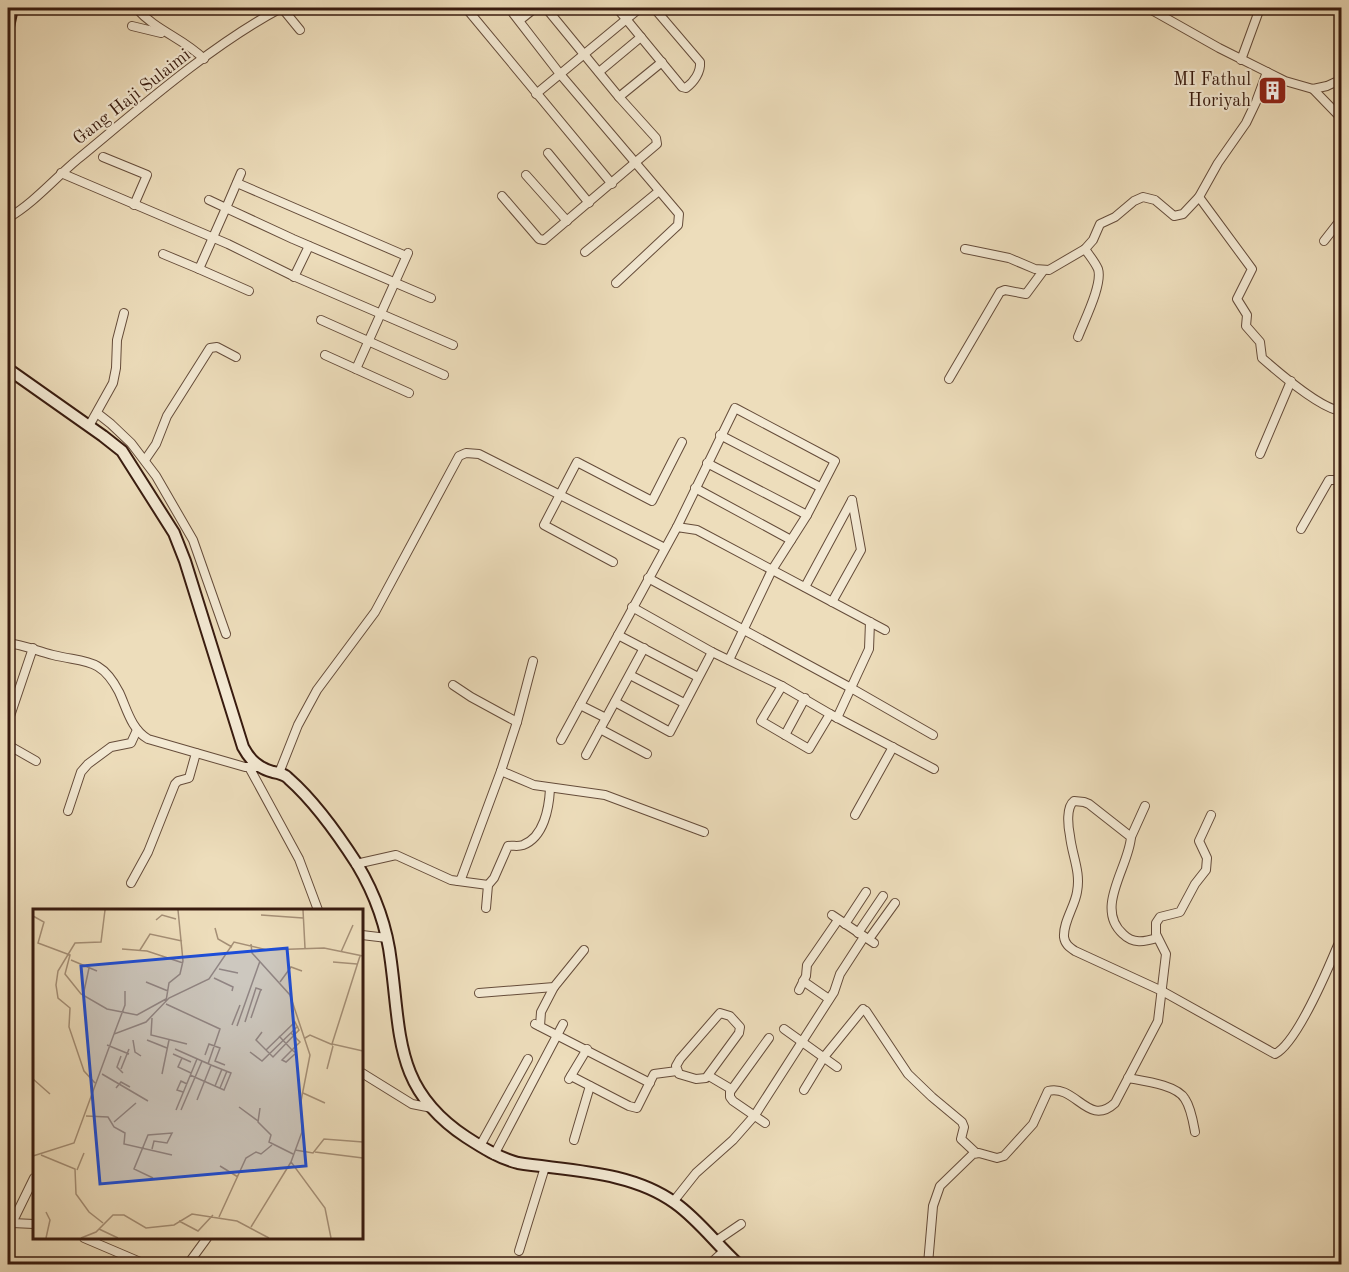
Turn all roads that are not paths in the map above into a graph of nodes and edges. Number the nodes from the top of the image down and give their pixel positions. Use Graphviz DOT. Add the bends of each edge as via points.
graph roads {
  1 [pos="12,8"];
  2 [pos="136,8"];
  3 [pos="282,8"];
  4 [pos="466,8"];
  5 [pos="509,8"];
  6 [pos="535,8"];
  7 [pos="546,8"];
  8 [pos="617,8"];
  9 [pos="640,8"];
  10 [pos="654,8"];
  11 [pos="1148,8"];
  12 [pos="1260,8"];
  13 [pos="520,20"];
  14 [pos="626,20"];
  15 [pos="132,26"];
  16 [pos="8,27"];
  17 [pos="300,30"];
  18 [pos="169,34"];
  19 [pos="641,37"];
  20 [pos="584,54"];
  21 [pos="204,58"];
  22 [pos="1241,60"];
  23 [pos="662,62"];
  24 [pos="599,72"];
  25 [pos="1267,72"];
  26 [pos="560,74"];
  27 [pos="1341,79"];
  28 [pos="1313,89"];
  29 [pos="536,94"];
  30 [pos="619,97"];
  31 [pos="1341,119"];
  32 [pos="548,153"];
  33 [pos="103,157"];
  34 [pos="636,163"];
  35 [pos="61,173"];
  36 [pos="242,173"];
  37 [pos="526,175"];
  38 [pos="237,183"];
  39 [pos="612,184"];
  40 [pos="659,191"];
  41 [pos="502,196"];
  42 [pos="1199,197"];
  43 [pos="209,200"];
  44 [pos="589,203"];
  45 [pos="134,205"];
  46 [pos="226,208"];
  47 [pos="8,218"];
  48 [pos="1341,218"];
  49 [pos="567,221"];
  50 [pos="213,238"];
  51 [pos="1324,241"];
  52 [pos="309,246"];
  53 [pos="965,249"];
  54 [pos="1085,249"];
  55 [pos="585,252"];
  56 [pos="163,254"];
  57 [pos="199,269"];
  58 [pos="1043,271"];
  59 [pos="294,277"];
  60 [pos="395,282"];
  61 [pos="616,282"];
  62 [pos="249,291"];
  63 [pos="431,298"];
  64 [pos="124,313"];
  65 [pos="380,314"];
  66 [pos="321,320"];
  67 [pos="1078,337"];
  68 [pos="368,341"];
  69 [pos="453,345"];
  70 [pos="325,355"];
  71 [pos="236,357"];
  72 [pos="8,369"];
  73 [pos="356,369"];
  74 [pos="444,375"];
  75 [pos="949,379"];
  76 [pos="1291,381"];
  77 [pos="409,393"];
  78 [pos="1341,411"];
  79 [pos="93,419"];
  80 [pos="108,429"];
  81 [pos="720,435"];
  82 [pos="681,442"];
  83 [pos="1260,454"];
  84 [pos="145,460"];
  85 [pos="707,463"];
  86 [pos="1341,480"];
  87 [pos="820,487"];
  88 [pos="156,488"];
  89 [pos="695,488"];
  90 [pos="561,494"];
  91 [pos="807,515"];
  92 [pos="677,527"];
  93 [pos="1301,529"];
  94 [pos="791,540"];
  95 [pos="665,548"];
  96 [pos="613,562"];
  97 [pos="772,570"];
  98 [pos="648,578"];
  99 [pos="200,580"];
  100 [pos="805,587"];
  101 [pos="832,602"];
  102 [pos="632,608"];
  103 [pos="870,622"];
  104 [pos="885,630"];
  105 [pos="742,631"];
  106 [pos="226,634"];
  107 [pos="618,635"];
  108 [pos="8,643"];
  109 [pos="33,648"];
  110 [pos="644,648"];
  111 [pos="712,651"];
  112 [pos="729,660"];
  113 [pos="533,661"];
  114 [pos="630,675"];
  115 [pos="698,677"];
  116 [pos="453,685"];
  117 [pos="782,686"];
  118 [pos="851,688"];
  119 [pos="805,698"];
  120 [pos="615,702"];
  121 [pos="684,703"];
  122 [pos="580,705"];
  123 [pos="833,716"];
  124 [pos="606,718"];
  125 [pos="8,722"];
  126 [pos="518,722"];
  127 [pos="600,729"];
  128 [pos="137,730"];
  129 [pos="785,735"];
  130 [pos="933,735"];
  131 [pos="561,740"];
  132 [pos="8,745"];
  133 [pos="893,747"];
  134 [pos="196,753"];
  135 [pos="586,754"];
  136 [pos="647,754"];
  137 [pos="36,761"];
  138 [pos="255,767"];
  139 [pos="933,769"];
  140 [pos="501,771"];
  141 [pos="279,773"];
  142 [pos="550,789"];
  143 [pos="1145,806"];
  144 [pos="68,811"];
  145 [pos="855,815"];
  146 [pos="1211,815"];
  147 [pos="704,832"];
  148 [pos="1131,837"];
  149 [pos="356,864"];
  150 [pos="458,881"];
  151 [pos="131,883"];
  152 [pos="488,885"];
  153 [pos="866,892"];
  154 [pos="883,896"];
  155 [pos="895,903"];
  156 [pos="486,908"];
  157 [pos="318,909"];
  158 [pos="839,920"];
  159 [pos="363,934"];
  160 [pos="387,938"];
  161 [pos="866,938"];
  162 [pos="1157,938"];
  163 [pos="1338,945"];
  164 [pos="584,950"];
  165 [pos="804,981"];
  166 [pos="554,987"];
  167 [pos="799,990"];
  168 [pos="1162,991"];
  169 [pos="479,993"];
  170 [pos="829,999"];
  171 [pos="563,1024"];
  172 [pos="784,1029"];
  173 [pos="557,1035"];
  174 [pos="769,1038"];
  175 [pos="802,1042"];
  176 [pos="587,1049"];
  177 [pos="824,1058"];
  178 [pos="540,1065"];
  179 [pos="837,1066"];
  180 [pos="677,1071"];
  181 [pos="363,1074"];
  182 [pos="709,1076"];
  183 [pos="1128,1078"];
  184 [pos="650,1083"];
  185 [pos="590,1086"];
  186 [pos="731,1089"];
  187 [pos="804,1090"];
  188 [pos="432,1108"];
  189 [pos="755,1115"];
  190 [pos="765,1123"];
  191 [pos="1195,1132"];
  192 [pos="574,1140"];
  193 [pos="480,1146"];
  194 [pos="976,1153"];
  195 [pos="494,1155"];
  196 [pos="545,1167"];
  197 [pos="33,1180"];
  198 [pos="673,1202"];
  199 [pos="33,1224"];
  200 [pos="741,1224"];
  201 [pos="10,1226"];
  202 [pos="86,1239"];
  203 [pos="206,1239"];
  204 [pos="716,1241"];
  205 [pos="519,1251"];
  206 [pos="724,1251"];
  207 [pos="145,1264"];
  208 [pos="188,1264"];
  209 [pos="710,1264"];
  210 [pos="738,1264"];
  211 [pos="928,1264"];
  1 -- 16 [label="street"];
  2 -- 18 [label="street"];
  3 -- 17 [label="street"];
  3 -- 21 [label="street, Gang Haji Sulaimi"];
  4 -- 29 [label="street"];
  5 -- 13 [label="street"];
  6 -- 13 [label="street"];
  7 -- 20 [label="street"];
  8 -- 14 [label="street"];
  9 -- 14 [label="street"];
  10 -- 23 [label="street" via="701,65 692,84 685,88"];
  11 -- 22 [label="street"];
  12 -- 22 [label="street"];
  13 -- 26 [label="street"];
  14 -- 19 [label="street"];
  14 -- 20 [label="street"];
  15 -- 18 [label="street"];
  18 -- 21 [label="street"];
  19 -- 23 [label="street"];
  19 -- 24 [label="street"];
  20 -- 24 [label="street"];
  20 -- 26 [label="street"];
  21 -- 35 [label="street, Gang Haji Sulaimi"];
  22 -- 25 [label="street"];
  23 -- 30 [label="street"];
  24 -- 30 [label="street"];
  25 -- 28 [label="street"];
  25 -- 42 [label="street" via="1246,123"];
  26 -- 29 [label="street"];
  26 -- 34 [label="street"];
  27 -- 28 [label="street"];
  28 -- 31 [label="street"];
  29 -- 39 [label="street"];
  30 -- 34 [label="street" via="657,141 656,147"];
  32 -- 44 [label="street"];
  33 -- 45 [label="street" via="147,175"];
  34 -- 39 [label="street"];
  34 -- 40 [label="street"];
  35 -- 45 [label="street"];
  35 -- 47 [label="street, Gang Haji Sulaimi"];
  36 -- 38 [label="street"];
  37 -- 49 [label="street"];
  38 -- 46 [label="street"];
  38 -- 60 [label="street" via="407,254"];
  39 -- 44 [label="street"];
  40 -- 55 [label="street"];
  40 -- 61 [label="street" via="677,210 678,225"];
  41 -- 49 [label="street" via="541,240"];
  42 -- 54 [label="street" via="1178,216 1171,215 1152,198 1139,198 1100,224"];
  42 -- 76 [label="street" via="1251,267 1237,299 1247,315 1246,326 1260,342 1262,358"];
  43 -- 46 [label="street"];
  44 -- 49 [label="street"];
  45 -- 50 [label="street"];
  46 -- 50 [label="street"];
  46 -- 52 [label="street"];
  48 -- 51 [label="street"];
  50 -- 57 [label="street"];
  50 -- 59 [label="street"];
  52 -- 59 [label="street"];
  52 -- 60 [label="street"];
  53 -- 58 [label="street" via="1010,258"];
  54 -- 58 [label="street"];
  54 -- 67 [label="street" via="1099,275"];
  56 -- 57 [label="street"];
  57 -- 62 [label="street"];
  58 -- 75 [label="street" via="1026,294 1000,292"];
  59 -- 65 [label="street"];
  60 -- 63 [label="street"];
  60 -- 65 [label="street"];
  64 -- 79 [label="street" via="117,340 115,375"];
  65 -- 68 [label="street"];
  65 -- 69 [label="street"];
  66 -- 68 [label="street"];
  68 -- 73 [label="street"];
  68 -- 74 [label="street"];
  70 -- 73 [label="street"];
  71 -- 84 [label="street" via="217,347 210,348 167,416"];
  72 -- 79 [label="street"];
  73 -- 77 [label="street"];
  76 -- 78 [label="street"];
  76 -- 83 [label="street"];
  79 -- 80 [label="street"];
  80 -- 84 [label="street"];
  80 -- 88 [label="street"];
  81 -- 85 [label="street"];
  81 -- 87 [label="street"];
  81 -- 87 [label="street" via="735,408 835,461"];
  82 -- 90 [label="street" via="652,501 577,462"];
  84 -- 88 [label="street"];
  85 -- 89 [label="street"];
  85 -- 91 [label="street"];
  86 -- 93 [label="street" via="1329,480"];
  87 -- 91 [label="street"];
  88 -- 99 [label="street" via="177,540"];
  88 -- 99 [label="street" via="193,540"];
  89 -- 92 [label="street"];
  89 -- 94 [label="street"];
  90 -- 95 [label="street"];
  90 -- 96 [label="street" via="544,525"];
  90 -- 141 [label="street" via="479,454 459,456 375,612 317,690"];
  91 -- 94 [label="street"];
  92 -- 95 [label="street"];
  92 -- 97 [label="street" via="697,530"];
  94 -- 97 [label="street"];
  95 -- 98 [label="street"];
  97 -- 100 [label="street"];
  97 -- 105 [label="street"];
  98 -- 102 [label="street"];
  98 -- 105 [label="street"];
  99 -- 106 [label="street"];
  99 -- 138 [label="street" via="239,739"];
  100 -- 101 [label="street"];
  100 -- 101 [label="street" via="852,500 861,550"];
  101 -- 103 [label="street"];
  102 -- 107 [label="street"];
  102 -- 111 [label="street"];
  103 -- 104 [label="street"];
  103 -- 118 [label="street" via="868,649"];
  105 -- 112 [label="street"];
  105 -- 118 [label="street"];
  107 -- 110 [label="street"];
  107 -- 122 [label="street"];
  108 -- 109 [label="street"];
  109 -- 125 [label="street"];
  109 -- 128 [label="street" via="89,661 102,670 118,691"];
  110 -- 114 [label="street"];
  110 -- 115 [label="street"];
  111 -- 112 [label="street"];
  111 -- 115 [label="street"];
  112 -- 117 [label="street"];
  113 -- 126 [label="street"];
  114 -- 120 [label="street"];
  114 -- 121 [label="street"];
  115 -- 121 [label="street"];
  116 -- 126 [label="street"];
  117 -- 119 [label="street"];
  117 -- 129 [label="street" via="761,721"];
  118 -- 123 [label="street"];
  118 -- 130 [label="street"];
  119 -- 123 [label="street"];
  119 -- 129 [label="street"];
  120 -- 121 [label="street" via="670,732"];
  120 -- 124 [label="street"];
  122 -- 124 [label="street"];
  122 -- 131 [label="street"];
  123 -- 129 [label="street" via="809,749"];
  123 -- 133 [label="street"];
  124 -- 127 [label="street"];
  126 -- 140 [label="street"];
  127 -- 135 [label="street"];
  127 -- 136 [label="street"];
  128 -- 134 [label="street" via="154,742"];
  128 -- 144 [label="street" via="131,743 111,747 84,769"];
  132 -- 137 [label="street"];
  133 -- 139 [label="street"];
  133 -- 145 [label="street"];
  134 -- 138 [label="street"];
  134 -- 151 [label="street" via="189,778 175,784"];
  138 -- 141 [label="street"];
  138 -- 157 [label="street" via="299,859"];
  140 -- 142 [label="street"];
  140 -- 150 [label="street"];
  141 -- 149 [label="street" via="301,791"];
  142 -- 147 [label="street" via="605,795"];
  142 -- 152 [label="street" via="548,810 539,831 521,845 508,846"];
  143 -- 148 [label="street"];
  146 -- 162 [label="street" via="1199,841 1206,870 1180,912 1158,920"];
  148 -- 162 [label="street" via="1112,899 1112,917 1129,939"];
  148 -- 168 [label="street" via="1084,802 1071,803 1070,837 1078,887 1064,940 1075,951"];
  149 -- 150 [label="street" via="396,855"];
  149 -- 160 [label="street" via="378,906"];
  150 -- 152 [label="street"];
  152 -- 156 [label="street"];
  153 -- 158 [label="street"];
  154 -- 161 [label="street"];
  155 -- 161 [label="street"];
  158 -- 161 [label="street"];
  158 -- 165 [label="street" via="807,965"];
  159 -- 160 [label="street"];
  160 -- 188 [label="street" via="403,1054 417,1089"];
  161 -- 170 [label="street" via="840,974"];
  162 -- 168 [label="street" via="1166,954"];
  163 -- 168 [label="street" via="1316,997 1285,1046 1275,1054"];
  164 -- 166 [label="street"];
  165 -- 167 [label="street"];
  165 -- 170 [label="street"];
  166 -- 169 [label="street"];
  166 -- 173 [label="street" via="538,1025"];
  168 -- 183 [label="street" via="1158,1021"];
  170 -- 175 [label="street"];
  171 -- 173 [label="street"];
  172 -- 175 [label="street"];
  173 -- 176 [label="street"];
  173 -- 178 [label="street"];
  174 -- 186 [label="street"];
  175 -- 177 [label="street"];
  175 -- 189 [label="street"];
  176 -- 184 [label="street"];
  176 -- 185 [label="street" via="570,1078"];
  177 -- 179 [label="street"];
  177 -- 187 [label="street"];
  177 -- 194 [label="street" via="864,1010 908,1074 962,1122 961,1139"];
  178 -- 193 [label="street" via="526,1058"];
  178 -- 195 [label="street"];
  180 -- 182 [label="street" via="696,1079"];
  180 -- 182 [label="street" via="676,1066 687,1051 720,1013 725,1013 740,1027 739,1033"];
  180 -- 184 [label="street" via="654,1074"];
  181 -- 188 [label="street" via="412,1104"];
  182 -- 186 [label="street"];
  183 -- 191 [label="street" via="1154,1083 1181,1095"];
  183 -- 194 [label="street" via="1115,1103 1101,1111 1061,1090 1048,1091 1033,1124 1004,1156"];
  184 -- 185 [label="street" via="637,1108"];
  185 -- 192 [label="street"];
  186 -- 189 [label="street" via="733,1101"];
  188 -- 193 [label="street"];
  189 -- 190 [label="street"];
  189 -- 198 [label="street" via="734,1140 696,1173"];
  193 -- 195 [label="street"];
  194 -- 211 [label="street" via="937,1191"];
  195 -- 196 [label="street"];
  196 -- 198 [label="street" via="616,1178"];
  196 -- 205 [label="street"];
  197 -- 201 [label="street"];
  198 -- 204 [label="street"];
  199 -- 201 [label="street"];
  200 -- 204 [label="street"];
  202 -- 207 [label="street"];
  203 -- 208 [label="street"];
  204 -- 206 [label="street"];
  206 -- 209 [label="street"];
  206 -- 210 [label="street"];
}
